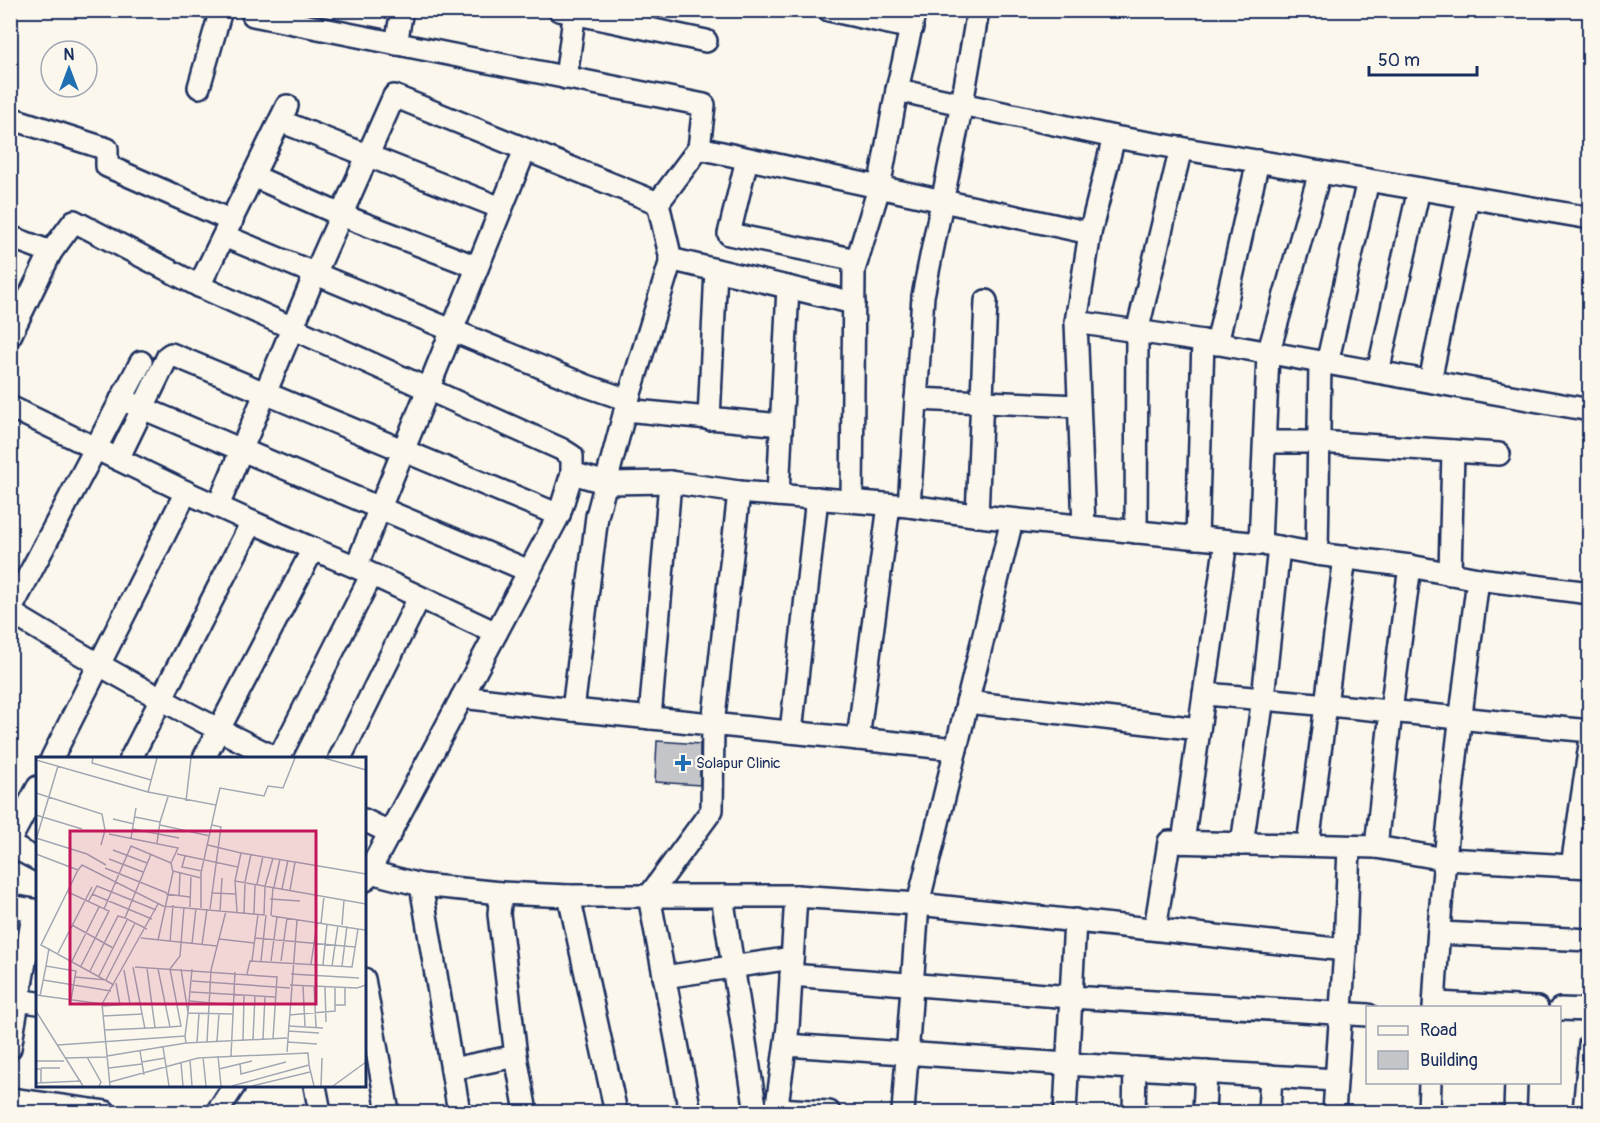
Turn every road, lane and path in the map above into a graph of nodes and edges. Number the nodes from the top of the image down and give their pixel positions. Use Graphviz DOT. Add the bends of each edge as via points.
graph roads {
  1 [pos="221,10"];
  2 [pos="402,10"];
  3 [pos="829,10"];
  4 [pos="978,10"];
  5 [pos="570,11"];
  6 [pos="253,15"];
  7 [pos="913,19"];
  8 [pos="706,41"];
  9 [pos="396,44"];
  10 [pos="566,78"];
  11 [pos="199,87"];
  12 [pos="897,90"];
  13 [pos="962,104"];
  14 [pos="10,118"];
  15 [pos="1114,137"];
  16 [pos="699,148"];
  17 [pos="1181,148"];
  18 [pos="525,150"];
  19 [pos="368,155"];
  20 [pos="747,159"];
  21 [pos="1258,161"];
  22 [pos="1320,172"];
  23 [pos="253,176"];
  24 [pos="1368,180"];
  25 [pos="879,188"];
  26 [pos="1419,189"];
  27 [pos="1468,197"];
  28 [pos="941,201"];
  29 [pos="658,203"];
  30 [pos="501,208"];
  31 [pos="341,215"];
  32 [pos="1590,218"];
  33 [pos="228,229"];
  34 [pos="1090,233"];
  35 [pos="10,237"];
  36 [pos="51,252"];
  37 [pos="670,259"];
  38 [pos="857,260"];
  39 [pos="477,267"];
  40 [pos="716,270"];
  41 [pos="315,274"];
  42 [pos="199,286"];
  43 [pos="788,287"];
  44 [pos="986,301"];
  45 [pos="854,303"];
  46 [pos="1076,322"];
  47 [pos="293,329"];
  48 [pos="451,330"];
  49 [pos="1137,332"];
  50 [pos="10,336"];
  51 [pos="1210,343"];
  52 [pos="1268,354"];
  53 [pos="141,362"];
  54 [pos="1324,363"];
  55 [pos="1378,372"];
  56 [pos="1430,381"];
  57 [pos="428,388"];
  58 [pos="266,394"];
  59 [pos="121,399"];
  60 [pos="916,399"];
  61 [pos="983,401"];
  62 [pos="627,405"];
  63 [pos="1078,406"];
  64 [pos="10,407"];
  65 [pos="143,409"];
  66 [pos="1590,410"];
  67 [pos="709,419"];
  68 [pos="781,425"];
  69 [pos="1265,442"];
  70 [pos="1319,442"];
  71 [pos="97,448"];
  72 [pos="242,449"];
  73 [pos="404,450"];
  74 [pos="1453,451"];
  75 [pos="1499,454"];
  76 [pos="118,459"];
  77 [pos="572,473"];
  78 [pos="670,482"];
  79 [pos="607,483"];
  80 [pos="186,492"];
  81 [pos="740,492"];
  82 [pos="778,495"];
  83 [pos="817,498"];
  84 [pos="852,501"];
  85 [pos="899,505"];
  86 [pos="218,506"];
  87 [pos="381,507"];
  88 [pos="559,515"];
  89 [pos="977,516"];
  90 [pos="1012,520"];
  91 [pos="252,522"];
  92 [pos="1084,526"];
  93 [pos="1136,532"];
  94 [pos="1197,538"];
  95 [pos="1226,541"];
  96 [pos="1270,545"];
  97 [pos="313,549"];
  98 [pos="1317,554"];
  99 [pos="1345,557"];
  100 [pos="1410,566"];
  101 [pos="530,571"];
  102 [pos="364,572"];
  103 [pos="1450,574"];
  104 [pos="1478,579"];
  105 [pos="1590,592"];
  106 [pos="419,598"];
  107 [pos="10,611"];
  108 [pos="496,633"];
  109 [pos="99,666"];
  110 [pos="1204,694"];
  111 [pos="462,697"];
  112 [pos="161,698"];
  113 [pos="1263,699"];
  114 [pos="967,702"];
  115 [pos="1326,704"];
  116 [pos="573,710"];
  117 [pos="1391,711"];
  118 [pos="650,718"];
  119 [pos="1460,719"];
  120 [pos="713,725"];
  121 [pos="1199,729"];
  122 [pos="218,730"];
  123 [pos="1590,731"];
  124 [pos="791,732"];
  125 [pos="858,739"];
  126 [pos="1590,745"];
  127 [pos="956,749"];
  128 [pos="53,757"];
  129 [pos="132,757"];
  130 [pos="205,757"];
  131 [pos="273,757"];
  132 [pos="278,757"];
  133 [pos="341,757"];
  134 [pos="36,790"];
  135 [pos="366,821"];
  136 [pos="391,833"];
  137 [pos="10,840"];
  138 [pos="1183,842"];
  139 [pos="1242,844"];
  140 [pos="10,845"];
  141 [pos="1308,846"];
  142 [pos="1349,847"];
  143 [pos="1376,847"];
  144 [pos="36,859"];
  145 [pos="1445,859"];
  146 [pos="1581,866"];
  147 [pos="367,876"];
  148 [pos="421,885"];
  149 [pos="501,893"];
  150 [pos="569,896"];
  151 [pos="649,896"];
  152 [pos="722,896"];
  153 [pos="796,896"];
  154 [pos="918,904"];
  155 [pos="10,906"];
  156 [pos="1075,920"];
  157 [pos="1155,929"];
  158 [pos="1439,933"];
  159 [pos="1590,940"];
  160 [pos="33,948"];
  161 [pos="1345,950"];
  162 [pos="734,966"];
  163 [pos="791,966"];
  164 [pos="664,976"];
  165 [pos="913,985"];
  166 [pos="366,990"];
  167 [pos="1071,997"];
  168 [pos="22,1001"];
  169 [pos="1435,1005"];
  170 [pos="1480,1006"];
  171 [pos="1561,1009"];
  172 [pos="1590,1010"];
  173 [pos="1340,1013"];
  174 [pos="1366,1015"];
  175 [pos="1590,1044"];
  176 [pos="786,1045"];
  177 [pos="10,1048"];
  178 [pos="908,1053"];
  179 [pos="516,1056"];
  180 [pos="1067,1064"];
  181 [pos="1135,1068"];
  182 [pos="452,1070"];
  183 [pos="1206,1072"];
  184 [pos="1271,1076"];
  185 [pos="1336,1080"];
  186 [pos="1430,1084"];
  187 [pos="1516,1084"];
  188 [pos="233,1087"];
  189 [pos="315,1087"];
  190 [pos="10,1099"];
  191 [pos="770,1111"];
  192 [pos="105,1113"];
  193 [pos="217,1113"];
  194 [pos="320,1113"];
  195 [pos="388,1113"];
  196 [pos="459,1113"];
  197 [pos="526,1113"];
  198 [pos="616,1113"];
  199 [pos="690,1113"];
  200 [pos="829,1113"];
  201 [pos="903,1113"];
  202 [pos="1065,1113"];
  203 [pos="1134,1113"];
  204 [pos="1204,1113"];
  205 [pos="1269,1113"];
  206 [pos="1334,1113"];
  207 [pos="1429,1113"];
  208 [pos="1515,1113"];
  209 [pos="1584,1113"];
  1 -- 11 [label="street"];
  2 -- 9 [label="street"];
  3 -- 7 [label="street"];
  4 -- 13 [label="street"];
  5 -- 8 [label="street"];
  5 -- 10 [label="street"];
  6 -- 9 [label="street"];
  7 -- 12 [label="street"];
  9 -- 10 [label="street"];
  10 -- 16 [label="street" via="704,105"];
  12 -- 13 [label="street"];
  12 -- 25 [label="street"];
  13 -- 15 [label="street"];
  13 -- 28 [label="street"];
  14 -- 33 [label="street" via="107,149 107,166"];
  15 -- 17 [label="street"];
  15 -- 34 [label="street"];
  16 -- 20 [label="street"];
  16 -- 29 [label="street"];
  17 -- 21 [label="street"];
  17 -- 49 [label="street"];
  18 -- 19 [label="street" via="394,96"];
  18 -- 29 [label="street"];
  18 -- 30 [label="street"];
  19 -- 23 [label="street" via="284,114"];
  19 -- 30 [label="street"];
  19 -- 31 [label="street"];
  20 -- 25 [label="street"];
  20 -- 38 [label="street" via="729,234"];
  21 -- 22 [label="street"];
  21 -- 51 [label="street"];
  22 -- 24 [label="street"];
  22 -- 52 [label="street"];
  23 -- 31 [label="street"];
  23 -- 33 [label="street"];
  24 -- 26 [label="street"];
  24 -- 54 [label="street"];
  25 -- 28 [label="street"];
  25 -- 38 [label="street"];
  26 -- 27 [label="street"];
  26 -- 55 [label="street"];
  27 -- 32 [label="street"];
  27 -- 56 [label="street"];
  28 -- 34 [label="street"];
  28 -- 60 [label="street" via="922,296"];
  29 -- 37 [label="street"];
  30 -- 39 [label="street"];
  31 -- 39 [label="street"];
  31 -- 41 [label="street"];
  33 -- 41 [label="street"];
  33 -- 42 [label="street"];
  34 -- 46 [label="street"];
  35 -- 36 [label="street"];
  36 -- 42 [label="street" via="74,220"];
  36 -- 50 [label="street"];
  37 -- 40 [label="street"];
  37 -- 62 [label="street"];
  38 -- 45 [label="street"];
  39 -- 48 [label="street"];
  40 -- 43 [label="street"];
  40 -- 67 [label="street"];
  41 -- 47 [label="street"];
  41 -- 48 [label="street"];
  42 -- 47 [label="street"];
  43 -- 45 [label="street"];
  43 -- 68 [label="street"];
  44 -- 61 [label="street"];
  45 -- 84 [label="street"];
  46 -- 49 [label="street"];
  46 -- 63 [label="street"];
  47 -- 57 [label="street"];
  47 -- 58 [label="street"];
  48 -- 57 [label="street"];
  48 -- 62 [label="street"];
  49 -- 51 [label="street"];
  49 -- 93 [label="street"];
  51 -- 52 [label="street"];
  51 -- 94 [label="street"];
  52 -- 54 [label="street"];
  52 -- 69 [label="street"];
  53 -- 59 [label="street"];
  54 -- 55 [label="street"];
  54 -- 70 [label="street"];
  55 -- 56 [label="street"];
  56 -- 66 [label="street"];
  57 -- 73 [label="street"];
  57 -- 77 [label="street" via="561,449 572,456"];
  58 -- 65 [label="street" via="171,354"];
  58 -- 72 [label="street"];
  58 -- 73 [label="street"];
  59 -- 65 [label="street"];
  59 -- 71 [label="street"];
  60 -- 61 [label="street"];
  60 -- 85 [label="street"];
  61 -- 63 [label="street"];
  61 -- 89 [label="street"];
  62 -- 67 [label="street"];
  62 -- 79 [label="street"];
  63 -- 92 [label="street"];
  64 -- 71 [label="street"];
  65 -- 72 [label="street"];
  65 -- 76 [label="street"];
  67 -- 68 [label="street"];
  68 -- 82 [label="street"];
  69 -- 70 [label="street"];
  69 -- 96 [label="street"];
  70 -- 74 [label="street"];
  70 -- 98 [label="street"];
  71 -- 76 [label="street"];
  71 -- 107 [label="street"];
  72 -- 86 [label="street"];
  72 -- 87 [label="street"];
  73 -- 87 [label="street"];
  73 -- 88 [label="street"];
  74 -- 75 [label="street"];
  74 -- 103 [label="street"];
  76 -- 80 [label="street"];
  77 -- 79 [label="street"];
  77 -- 88 [label="street"];
  78 -- 79 [label="street"];
  78 -- 81 [label="street"];
  78 -- 118 [label="street"];
  79 -- 116 [label="street" via="593,541"];
  80 -- 86 [label="street"];
  80 -- 109 [label="street"];
  81 -- 82 [label="street"];
  81 -- 120 [label="street"];
  82 -- 83 [label="street"];
  83 -- 84 [label="street"];
  83 -- 124 [label="street"];
  84 -- 85 [label="street"];
  85 -- 89 [label="street"];
  85 -- 125 [label="street"];
  86 -- 91 [label="street"];
  87 -- 101 [label="street"];
  87 -- 102 [label="street"];
  88 -- 101 [label="street"];
  89 -- 90 [label="street"];
  90 -- 92 [label="street"];
  90 -- 114 [label="street"];
  91 -- 97 [label="street"];
  91 -- 112 [label="street"];
  92 -- 93 [label="street"];
  93 -- 94 [label="street"];
  94 -- 95 [label="street"];
  95 -- 96 [label="street"];
  95 -- 110 [label="street"];
  96 -- 98 [label="street"];
  96 -- 113 [label="street"];
  97 -- 102 [label="street"];
  97 -- 122 [label="street"];
  98 -- 99 [label="street"];
  99 -- 100 [label="street"];
  99 -- 115 [label="street"];
  100 -- 103 [label="street"];
  100 -- 117 [label="street"];
  101 -- 108 [label="street"];
  102 -- 106 [label="street"];
  102 -- 132 [label="street"];
  103 -- 104 [label="street"];
  104 -- 105 [label="street"];
  104 -- 119 [label="street"];
  106 -- 108 [label="street"];
  106 -- 133 [label="street"];
  107 -- 109 [label="street"];
  108 -- 111 [label="street"];
  109 -- 112 [label="street"];
  109 -- 128 [label="street"];
  110 -- 113 [label="street"];
  110 -- 121 [label="street"];
  111 -- 116 [label="street"];
  111 -- 136 [label="street"];
  112 -- 122 [label="street"];
  112 -- 129 [label="street"];
  113 -- 115 [label="street"];
  113 -- 139 [label="street"];
  114 -- 121 [label="street"];
  114 -- 127 [label="street"];
  115 -- 117 [label="street"];
  115 -- 141 [label="street"];
  116 -- 118 [label="street"];
  117 -- 119 [label="street"];
  117 -- 143 [label="street"];
  118 -- 120 [label="street"];
  119 -- 123 [label="street"];
  119 -- 145 [label="street"];
  120 -- 124 [label="street"];
  120 -- 151 [label="street" via="712,810"];
  121 -- 138 [label="street"];
  122 -- 130 [label="street"];
  122 -- 131 [label="street"];
  124 -- 125 [label="street"];
  125 -- 127 [label="street"];
  126 -- 146 [label="street"];
  127 -- 154 [label="street"];
  134 -- 137 [label="street"];
  135 -- 136 [label="street"];
  136 -- 147 [label="street"];
  138 -- 139 [label="street"];
  138 -- 157 [label="street" via="1169,842"];
  139 -- 141 [label="street"];
  140 -- 144 [label="street"];
  141 -- 142 [label="street"];
  142 -- 143 [label="street"];
  142 -- 161 [label="street"];
  143 -- 145 [label="street"];
  145 -- 146 [label="street"];
  145 -- 158 [label="street"];
  147 -- 148 [label="street"];
  148 -- 149 [label="street"];
  148 -- 182 [label="street"];
  149 -- 150 [label="street"];
  149 -- 179 [label="street" via="499,914"];
  150 -- 151 [label="street"];
  150 -- 198 [label="street"];
  151 -- 152 [label="street"];
  151 -- 164 [label="street"];
  152 -- 153 [label="street"];
  152 -- 162 [label="street"];
  153 -- 154 [label="street"];
  153 -- 163 [label="street"];
  154 -- 156 [label="street"];
  154 -- 165 [label="street"];
  155 -- 160 [label="street" via="34,910"];
  156 -- 157 [label="street"];
  156 -- 167 [label="street"];
  157 -- 161 [label="street"];
  158 -- 159 [label="street"];
  158 -- 169 [label="street"];
  160 -- 168 [label="street"];
  161 -- 173 [label="street"];
  162 -- 163 [label="street"];
  162 -- 164 [label="street"];
  162 -- 191 [label="street"];
  163 -- 165 [label="street"];
  163 -- 176 [label="street"];
  164 -- 199 [label="street"];
  165 -- 167 [label="street"];
  165 -- 178 [label="street"];
  166 -- 195 [label="street"];
  167 -- 173 [label="street"];
  167 -- 180 [label="street"];
  168 -- 177 [label="street"];
  169 -- 170 [label="street"];
  171 -- 172 [label="street"];
  173 -- 174 [label="street"];
  173 -- 185 [label="street"];
  175 -- 209 [label="street"];
  176 -- 178 [label="street"];
  176 -- 191 [label="street"];
  178 -- 180 [label="street"];
  178 -- 201 [label="street"];
  179 -- 182 [label="street"];
  179 -- 197 [label="street"];
  180 -- 181 [label="street"];
  180 -- 202 [label="street"];
  181 -- 183 [label="street"];
  181 -- 203 [label="street"];
  182 -- 196 [label="street"];
  183 -- 184 [label="street"];
  183 -- 204 [label="street"];
  184 -- 185 [label="street"];
  184 -- 205 [label="street"];
  185 -- 206 [label="street"];
  186 -- 207 [label="street"];
  187 -- 208 [label="street"];
  188 -- 193 [label="street"];
  189 -- 194 [label="street"];
  190 -- 192 [label="street"];
  191 -- 200 [label="street"];
}
